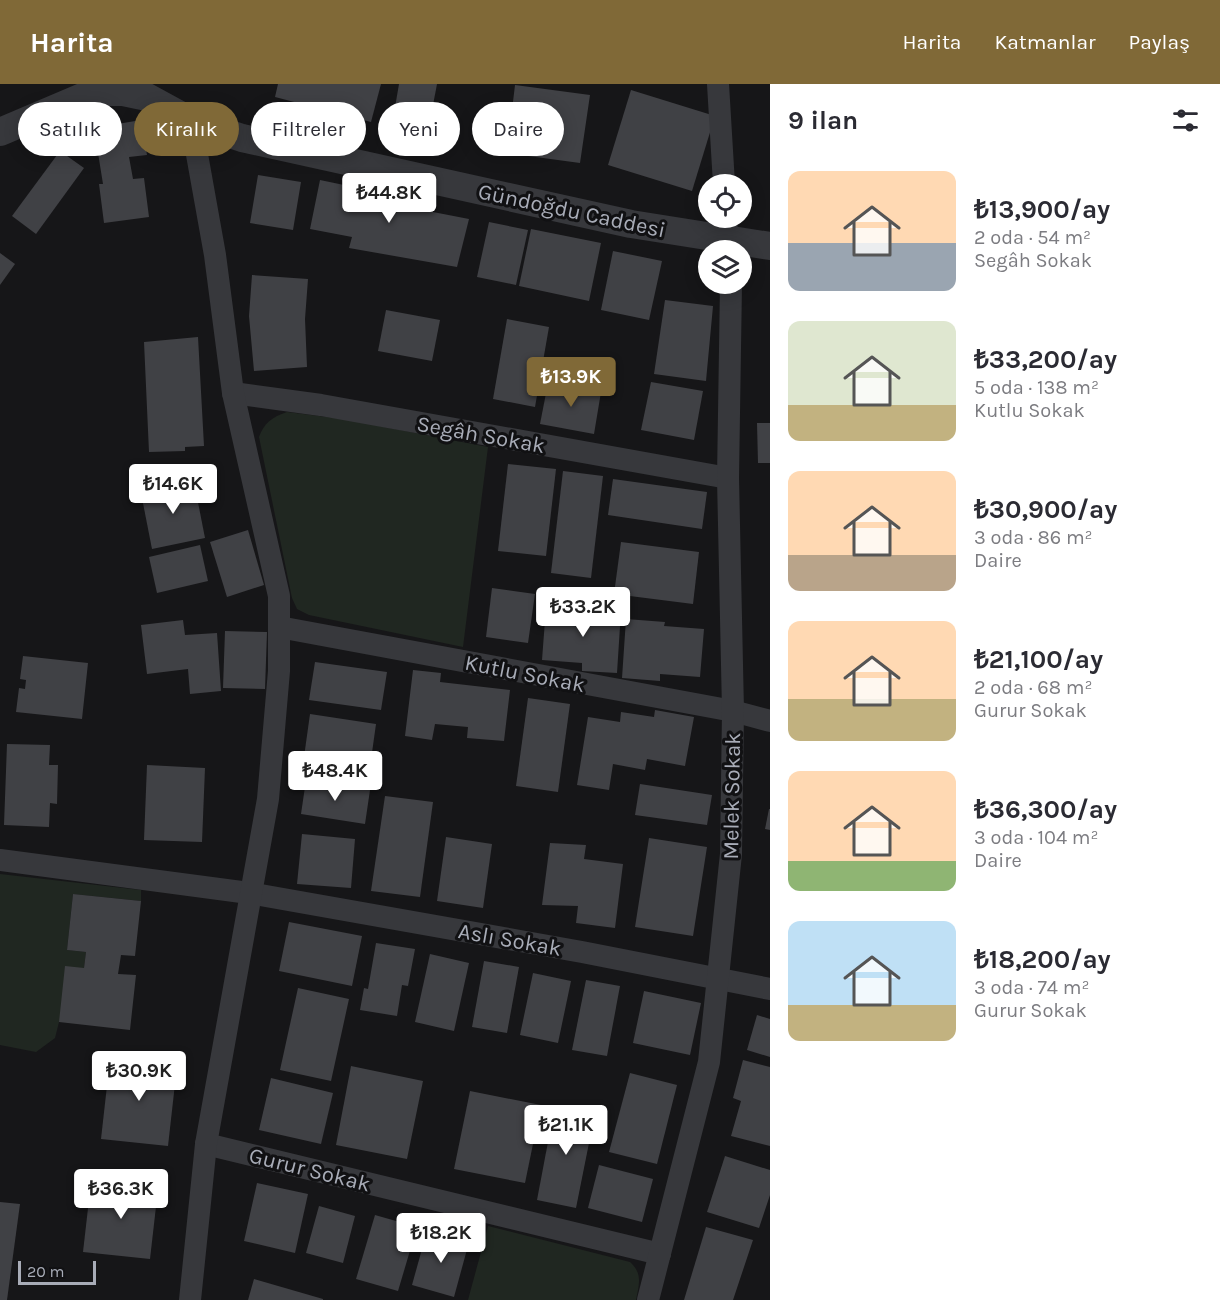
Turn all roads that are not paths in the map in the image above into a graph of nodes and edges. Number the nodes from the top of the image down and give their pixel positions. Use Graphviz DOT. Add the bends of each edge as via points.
graph roads {
  1 [pos="718,84"];
  2 [pos="143,91"];
  3 [pos="161,102"];
  4 [pos="0,132"];
  5 [pos="239,137"];
  6 [pos="197,156"];
  7 [pos="723,174"];
  8 [pos="727,236"];
  9 [pos="770,246"];
  10 [pos="731,294"];
  11 [pos="233,393"];
  12 [pos="728,478"];
  13 [pos="279,627"];
  14 [pos="733,711"];
  15 [pos="770,722"];
  16 [pos="0,860"];
  17 [pos="249,893"];
  18 [pos="719,980"];
  19 [pos="770,989"];
  20 [pos="206,1144"];
  21 [pos="660,1254"];
  22 [pos="190,1300"];
  23 [pos="648,1300"];
  1 -- 7 [label="street"];
  2 -- 3 [label="street, Gündoğdu Caddesi"];
  2 -- 4 [label="street, Gündoğdu Caddesi" via="94,92"];
  5 -- 8 [label="street, Gündoğdu Caddesi" via="631,224"];
  6 -- 11 [label="street"];
  8 -- 9 [label="street, Gündoğdu Caddesi"];
  10 -- 12 [label="street, Melek Sokak"];
  11 -- 12 [label="street, Segâh Sokak" via="321,405"];
  11 -- 13 [label="street" via="279,596"];
  12 -- 14 [label="street, Melek Sokak"];
  13 -- 14 [label="street, Kutlu Sokak"];
  13 -- 17 [label="street" via="268,799"];
  14 -- 15 [label="street, Kutlu Sokak"];
  14 -- 18 [label="street, Melek Sokak" via="731,854"];
  16 -- 17 [label="street, Aslı Sokak"];
  17 -- 18 [label="street, Aslı Sokak"];
  17 -- 20 [label="street"];
  18 -- 19 [label="street, Aslı Sokak"];
  18 -- 21 [label="street, Melek Sokak" via="710,1062"];
  20 -- 21 [label="street, Gurur Sokak"];
  20 -- 22 [label="street"];
  21 -- 23 [label="street, Melek Sokak"];
}
